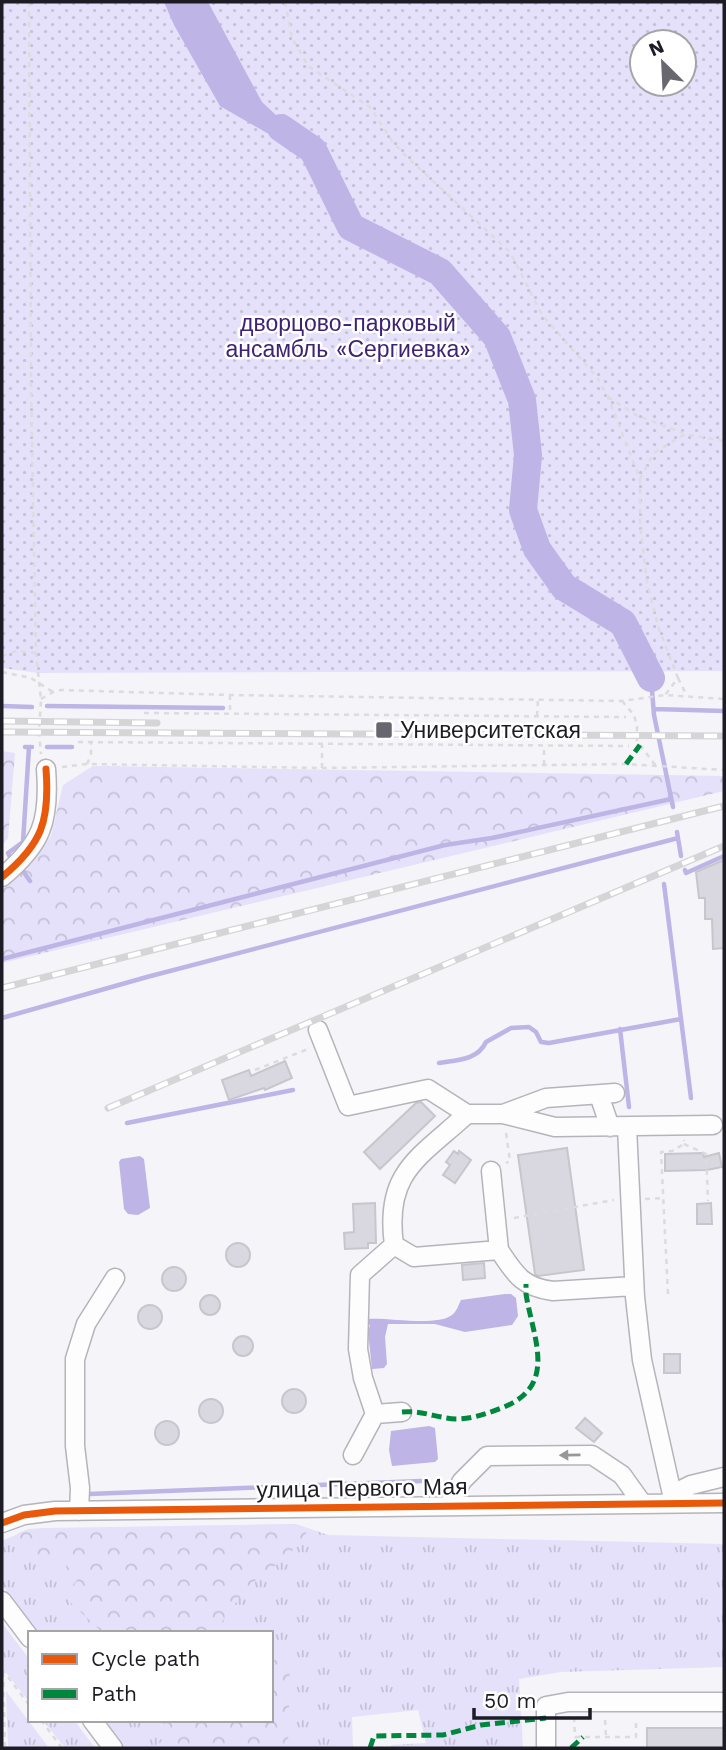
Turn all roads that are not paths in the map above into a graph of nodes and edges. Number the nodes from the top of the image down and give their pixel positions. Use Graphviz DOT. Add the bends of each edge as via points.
graph roads {
  1 [pos="46,769"];
  2 [pos="2,877"];
  3 [pos="320,1037"];
  4 [pos="467,1114"];
  5 [pos="503,1114"];
  6 [pos="713,1125"];
  7 [pos="618,1127"];
  8 [pos="491,1171"];
  9 [pos="394,1245"];
  10 [pos="499,1250"];
  11 [pos="115,1278"];
  12 [pos="634,1286"];
  13 [pos="402,1412"];
  14 [pos="376,1414"];
  15 [pos="353,1455"];
  16 [pos="724,1477"];
  17 [pos="673,1498"];
  18 [pos="642,1503"];
  19 [pos="724,1503"];
  20 [pos="447,1506"];
  21 [pos="79,1511"];
  22 [pos="2,1523"];
  23 [pos="2,1601"];
  24 [pos="28,1635"];
  25 [pos="724,1702"];
  26 [pos="94,1722"];
  27 [pos="113,1748"];
  28 [pos="546,1748"];
  1 -- 2 [label="street" via="48,794 41,832 20,862"];
  3 -- 4 [label="street" via="348,1106 428,1088"];
  4 -- 5 [label="street"];
  4 -- 9 [label="street" via="404,1172 392,1203"];
  5 -- 7 [label="street" via="555,1127"];
  5 -- 7 [label="street" via="546,1098 607,1094"];
  6 -- 7 [label="street" via="684,1135"];
  7 -- 12 [label="street" via="629,1199"];
  8 -- 10 [label="street"];
  9 -- 10 [label="street" via="414,1257"];
  9 -- 14 [label="street" via="360,1275 358,1349"];
  10 -- 12 [label="street" via="526,1284 540,1290"];
  11 -- 21 [label="street" via="86,1324 75,1359"];
  12 -- 17 [label="street" via="642,1360"];
  13 -- 14 [label="street"];
  14 -- 15 [label="street"];
  16 -- 17 [label="street" via="691,1485"];
  17 -- 18 [label="street, улица Первого Мая"];
  17 -- 19 [label="street, улица Первого Мая"];
  18 -- 20 [label="street, улица Первого Мая"];
  18 -- 20 [label="street, one-way" via="622,1475 592,1455 487,1456 462,1481"];
  20 -- 21 [label="street, улица Первого Мая"];
  21 -- 22 [label="street, улица Первого Мая" via="41,1512"];
  23 -- 24 [label="street"];
  25 -- 28 [label="street" via="568,1702 546,1706"];
  26 -- 27 [label="street"];
}
